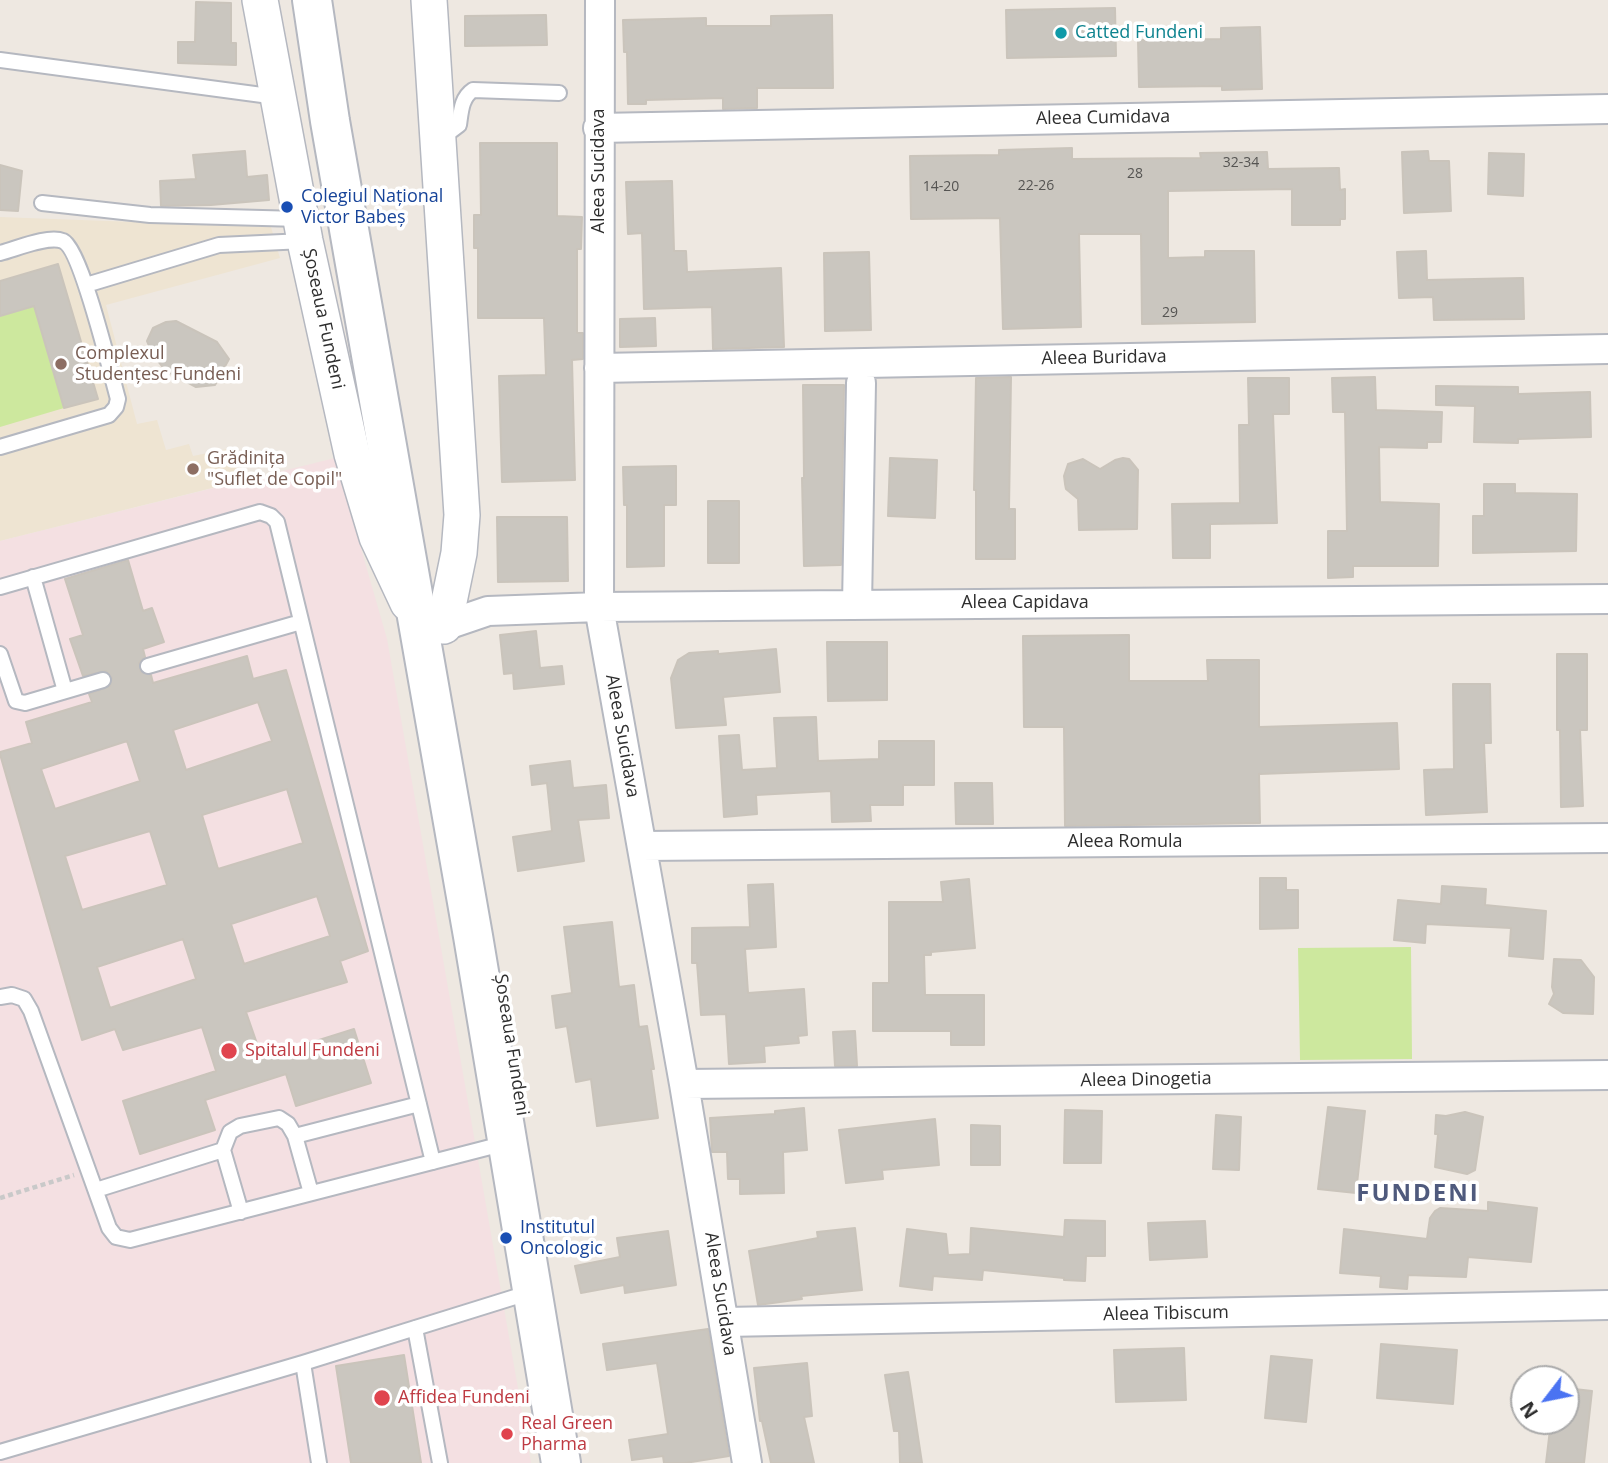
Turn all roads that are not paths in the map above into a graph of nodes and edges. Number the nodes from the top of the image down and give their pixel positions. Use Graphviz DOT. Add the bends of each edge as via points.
graph roads {
  1 [pos="260,0"];
  2 [pos="312,0"];
  3 [pos="338,0"];
  4 [pos="429,0"];
  5 [pos="600,0"];
  6 [pos="0,60"];
  7 [pos="559,93"];
  8 [pos="277,97"];
  9 [pos="1608,109"];
  10 [pos="598,128"];
  11 [pos="437,133"];
  12 [pos="42,203"];
  13 [pos="303,230"];
  14 [pos="0,253"];
  15 [pos="86,285"];
  16 [pos="1608,349"];
  17 [pos="599,368"];
  18 [pos="861,383"];
  19 [pos="0,447"];
  20 [pos="422,572"];
  21 [pos="33,577"];
  22 [pos="0,587"];
  23 [pos="1608,599"];
  24 [pos="857,605"];
  25 [pos="599,607"];
  26 [pos="301,622"];
  27 [pos="432,626"];
  28 [pos="0,654"];
  29 [pos="148,666"];
  30 [pos="103,680"];
  31 [pos="65,691"];
  32 [pos="1608,838"];
  33 [pos="642,846"];
  34 [pos="0,997"];
  35 [pos="1608,1075"];
  36 [pos="684,1084"];
  37 [pos="419,1104"];
  38 [pos="295,1136"];
  39 [pos="506,1143"];
  40 [pos="223,1150"];
  41 [pos="433,1162"];
  42 [pos="96,1191"];
  43 [pos="311,1193"];
  44 [pos="241,1212"];
  45 [pos="531,1292"];
  46 [pos="1608,1305"];
  47 [pos="724,1322"];
  48 [pos="415,1328"];
  49 [pos="303,1363"];
  50 [pos="0,1452"];
  51 [pos="319,1463"];
  52 [pos="440,1463"];
  53 [pos="561,1463"];
  54 [pos="581,1463"];
  55 [pos="747,1463"];
  1 -- 8 [label="street, Șoseaua Fundeni"];
  2 -- 20 [label="main road, Șoseaua Fundeni" via="333,134"];
  3 -- 20 [label="main road, Șoseaua Fundeni"];
  4 -- 11 [label="street, Șoseaua Fundeni"];
  5 -- 10 [label="street, Aleea Sucidava"];
  6 -- 8 [label="lane"];
  7 -- 11 [label="lane" via="473,90 463,101 459,125"];
  8 -- 13 [label="street, Șoseaua Fundeni"];
  9 -- 10 [label="street, Aleea Cumidava"];
  10 -- 17 [label="street, Aleea Sucidava"];
  11 -- 27 [label="street, Șoseaua Fundeni" via="461,515 459,553"];
  12 -- 13 [label="lane"];
  13 -- 15 [label="lane" via="219,245"];
  13 -- 27 [label="street, Șoseaua Fundeni" via="370,519"];
  14 -- 15 [label="lane" via="53,239 66,242"];
  15 -- 19 [label="lane" via="118,399 116,407 109,415"];
  16 -- 17 [label="street, Aleea Buridava"];
  17 -- 25 [label="street, Aleea Sucidava"];
  18 -- 24 [label="street"];
  20 -- 27 [label="main road, Șoseaua Fundeni"];
  21 -- 22 [label="lane"];
  21 -- 26 [label="lane" via="260,512 277,522"];
  21 -- 31 [label="lane"];
  23 -- 24 [label="street, Aleea Capidava"];
  24 -- 25 [label="street, Aleea Capidava"];
  25 -- 27 [label="street, Aleea Capidava" via="488,611"];
  25 -- 33 [label="street, Aleea Sucidava"];
  26 -- 29 [label="lane"];
  26 -- 37 [label="lane"];
  27 -- 39 [label="main road, Șoseaua Fundeni"];
  27 -- 54 [label="main road, Șoseaua Fundeni"];
  28 -- 31 [label="lane" via="16,701 25,703"];
  30 -- 31 [label="lane"];
  32 -- 33 [label="street, Aleea Romula"];
  33 -- 36 [label="street, Aleea Sucidava"];
  34 -- 42 [label="lane" via="24,999 30,1011"];
  35 -- 36 [label="street, Aleea Dinogetia"];
  36 -- 47 [label="street, Aleea Sucidava"];
  37 -- 38 [label="lane"];
  37 -- 41 [label="lane"];
  38 -- 40 [label="lane" via="288,1124 271,1119 230,1132"];
  38 -- 43 [label="lane"];
  39 -- 41 [label="lane"];
  39 -- 45 [label="main road, Șoseaua Fundeni"];
  40 -- 42 [label="lane"];
  40 -- 44 [label="lane"];
  41 -- 43 [label="lane"];
  42 -- 44 [label="lane" via="109,1228 116,1237 130,1240"];
  43 -- 44 [label="lane"];
  45 -- 48 [label="lane"];
  45 -- 53 [label="main road, Șoseaua Fundeni"];
  46 -- 47 [label="street, Aleea Tibiscum"];
  47 -- 55 [label="street, Aleea Sucidava"];
  48 -- 49 [label="lane"];
  48 -- 52 [label="lane"];
  49 -- 50 [label="lane"];
  49 -- 51 [label="lane"];
}
